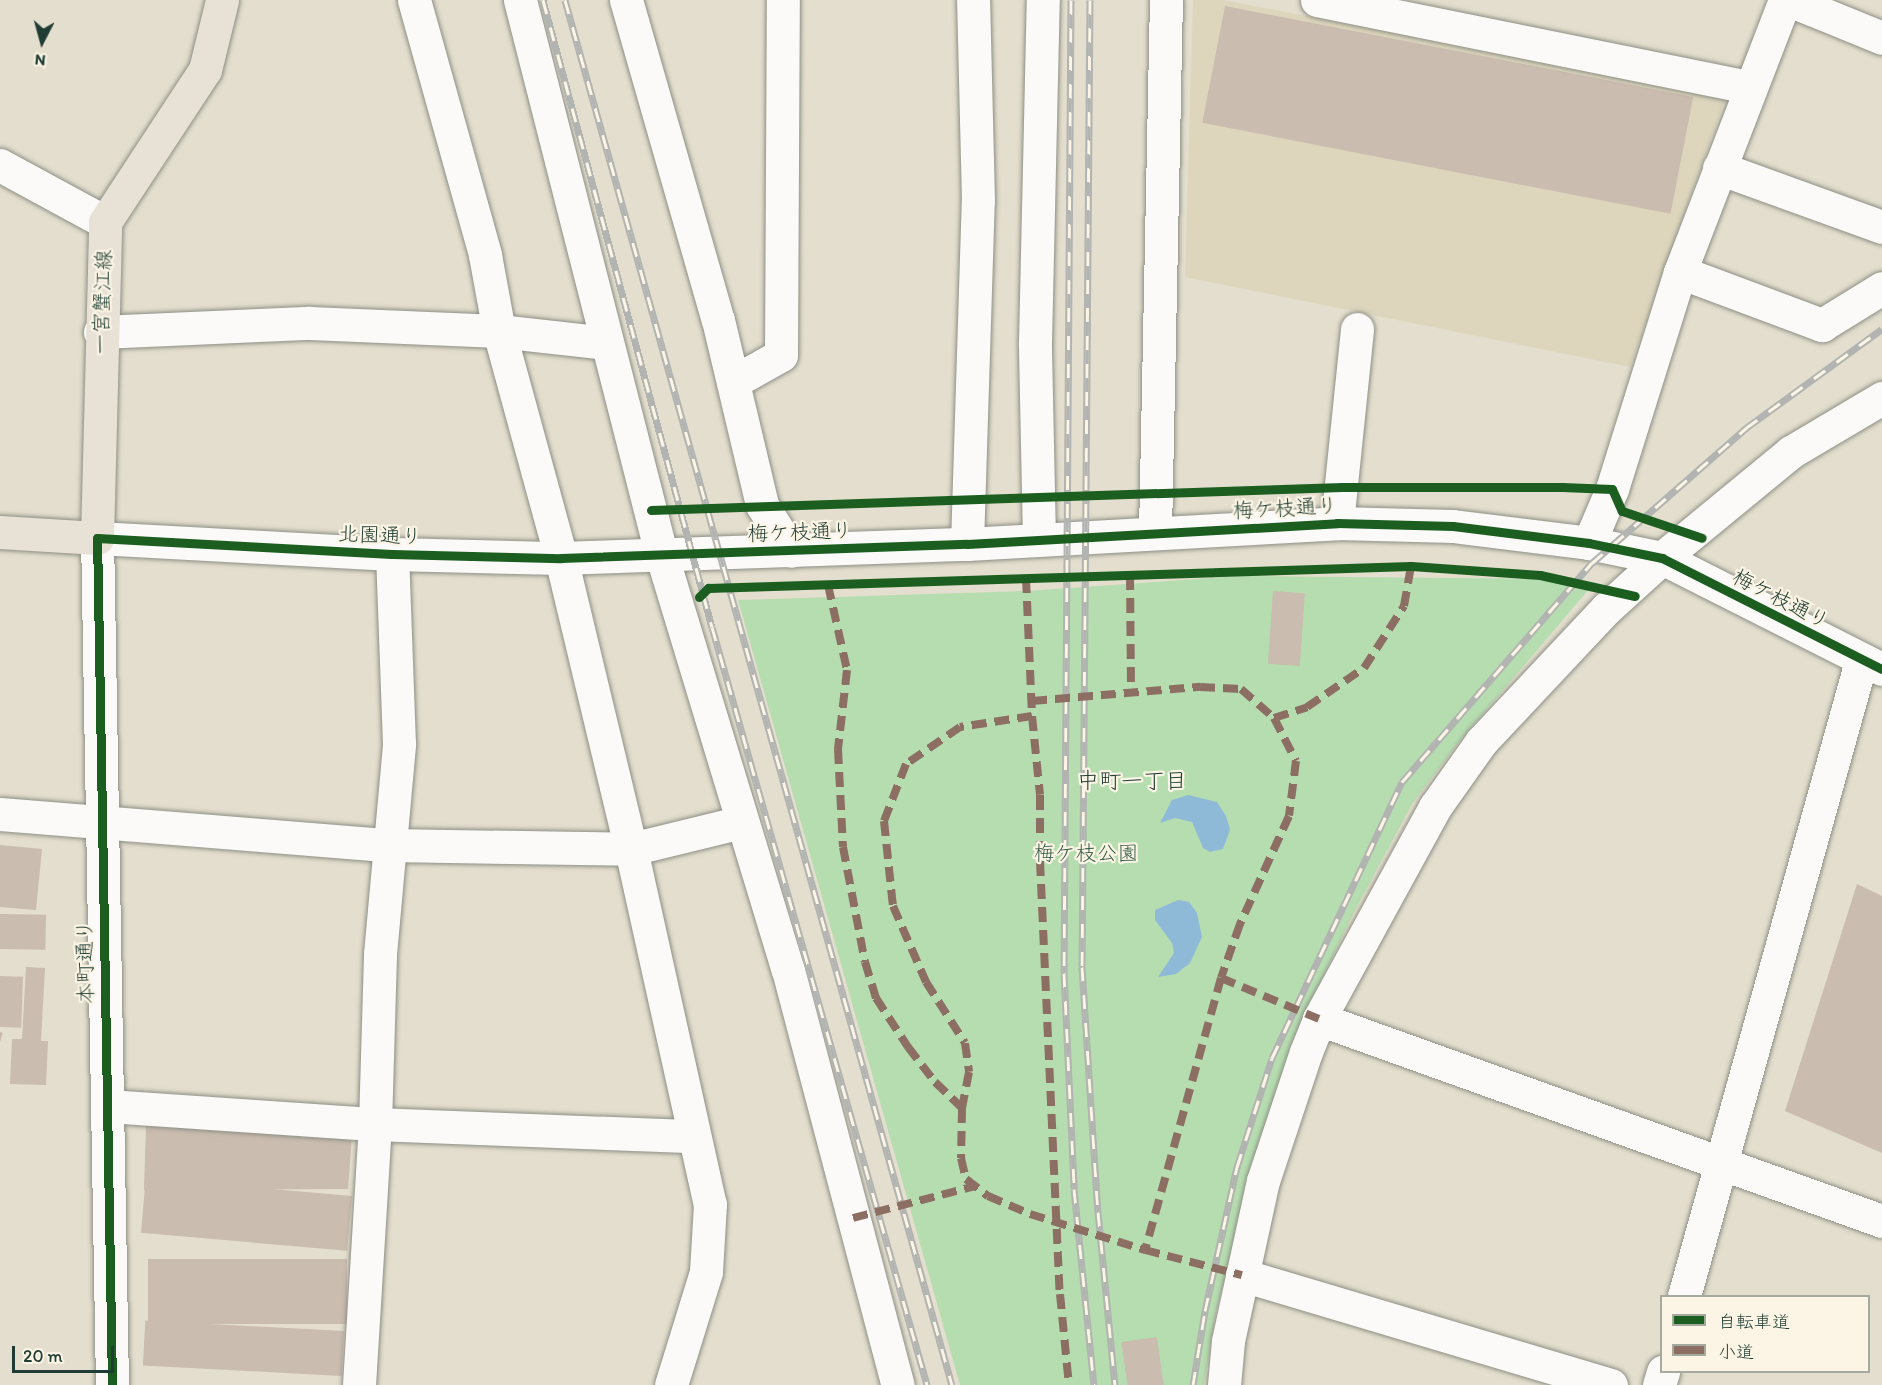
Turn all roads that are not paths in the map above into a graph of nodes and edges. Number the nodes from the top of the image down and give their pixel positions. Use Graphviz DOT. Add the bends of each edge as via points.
graph roads {
  1 [pos="222,0"];
  2 [pos="414,0"];
  3 [pos="520,0"];
  4 [pos="626,0"];
  5 [pos="783,0"];
  6 [pos="973,0"];
  7 [pos="1043,0"];
  8 [pos="1166,0"];
  9 [pos="1317,0"];
  10 [pos="1787,0"];
  11 [pos="1882,38"];
  12 [pos="1750,87"];
  13 [pos="0,165"];
  14 [pos="1719,168"];
  15 [pos="105,222"];
  16 [pos="1882,227"];
  17 [pos="1680,272"];
  18 [pos="1882,288"];
  19 [pos="1357,329"];
  20 [pos="499,331"];
  21 [pos="100,332"];
  22 [pos="606,343"];
  23 [pos="734,382"];
  24 [pos="1882,398"];
  25 [pos="1337,523"];
  26 [pos="0,532"];
  27 [pos="1155,532"];
  28 [pos="98,538"];
  29 [pos="1039,540"];
  30 [pos="1589,543"];
  31 [pos="967,544"];
  32 [pos="791,550"];
  33 [pos="661,553"];
  34 [pos="392,554"];
  35 [pos="561,558"];
  36 [pos="1662,558"];
  37 [pos="1871,665"];
  38 [pos="0,813"];
  39 [pos="742,822"];
  40 [pos="101,823"];
  41 [pos="388,844"];
  42 [pos="631,849"];
  43 [pos="1319,1018"];
  44 [pos="108,1106"];
  45 [pos="375,1125"];
  46 [pos="694,1136"];
  47 [pos="1722,1161"];
  48 [pos="1882,1221"];
  49 [pos="1242,1275"];
  50 [pos="1684,1295"];
  51 [pos="112,1385"];
  52 [pos="359,1385"];
  53 [pos="671,1385"];
  54 [pos="898,1385"];
  55 [pos="1224,1385"];
  56 [pos="1611,1385"];
  1 -- 15 [label="main road, 一宮蟹江線" via="205,70"];
  2 -- 20 [label="street" via="484,255"];
  3 -- 22 [label="street" via="539,63"];
  4 -- 23 [label="street"];
  5 -- 23 [label="street" via="782,355"];
  6 -- 31 [label="street" via="978,201"];
  7 -- 29 [label="street" via="1035,342"];
  8 -- 27 [label="street"];
  9 -- 12 [label="street"];
  10 -- 11 [label="street"];
  10 -- 12 [label="street"];
  12 -- 14 [label="street"];
  13 -- 15 [label="street"];
  14 -- 16 [label="street"];
  14 -- 17 [label="street"];
  15 -- 21 [label="main road, 一宮蟹江線"];
  17 -- 18 [label="street" via="1822,325"];
  17 -- 30 [label="street" via="1611,489"];
  19 -- 25 [label="street"];
  20 -- 21 [label="street" via="310,323"];
  20 -- 22 [label="street"];
  20 -- 35 [label="street"];
  21 -- 28 [label="main road, 一宮蟹江線"];
  22 -- 33 [label="street"];
  23 -- 32 [label="street" via="762,506"];
  24 -- 36 [label="street" via="1791,452"];
  25 -- 27 [label="street, 梅ケ枝通り"];
  25 -- 30 [label="street, 梅ケ枝通り" via="1452,526"];
  26 -- 28 [label="main road"];
  27 -- 29 [label="street, 梅ケ枝通り"];
  28 -- 34 [label="street, 北園通り"];
  28 -- 40 [label="street, 本町通り"];
  29 -- 31 [label="street, 梅ケ枝通り"];
  30 -- 36 [label="street, 梅ケ枝通り"];
  31 -- 32 [label="street, 梅ケ枝通り"];
  32 -- 33 [label="street, 梅ケ枝通り"];
  33 -- 35 [label="street, 北園通り"];
  33 -- 39 [label="street"];
  34 -- 35 [label="street, 北園通り"];
  34 -- 41 [label="street" via="399,744"];
  35 -- 42 [label="street"];
  36 -- 37 [label="street, 梅ケ枝通り"];
  36 -- 43 [label="street" via="1606,609 1481,742 1435,807"];
  37 -- 47 [label="street"];
  38 -- 40 [label="street"];
  39 -- 42 [label="street"];
  39 -- 54 [label="street" via="788,970"];
  40 -- 41 [label="street"];
  40 -- 44 [label="street, 本町通り"];
  41 -- 42 [label="street"];
  41 -- 45 [label="street"];
  42 -- 46 [label="street"];
  43 -- 47 [label="street"];
  43 -- 49 [label="street" via="1263,1181"];
  44 -- 45 [label="street"];
  44 -- 51 [label="street, 本町通り"];
  45 -- 46 [label="street"];
  45 -- 52 [label="street"];
  46 -- 53 [label="street" via="710,1204 706,1272"];
  47 -- 48 [label="street"];
  47 -- 50 [label="street"];
  49 -- 55 [label="street"];
  49 -- 56 [label="street"];
}
